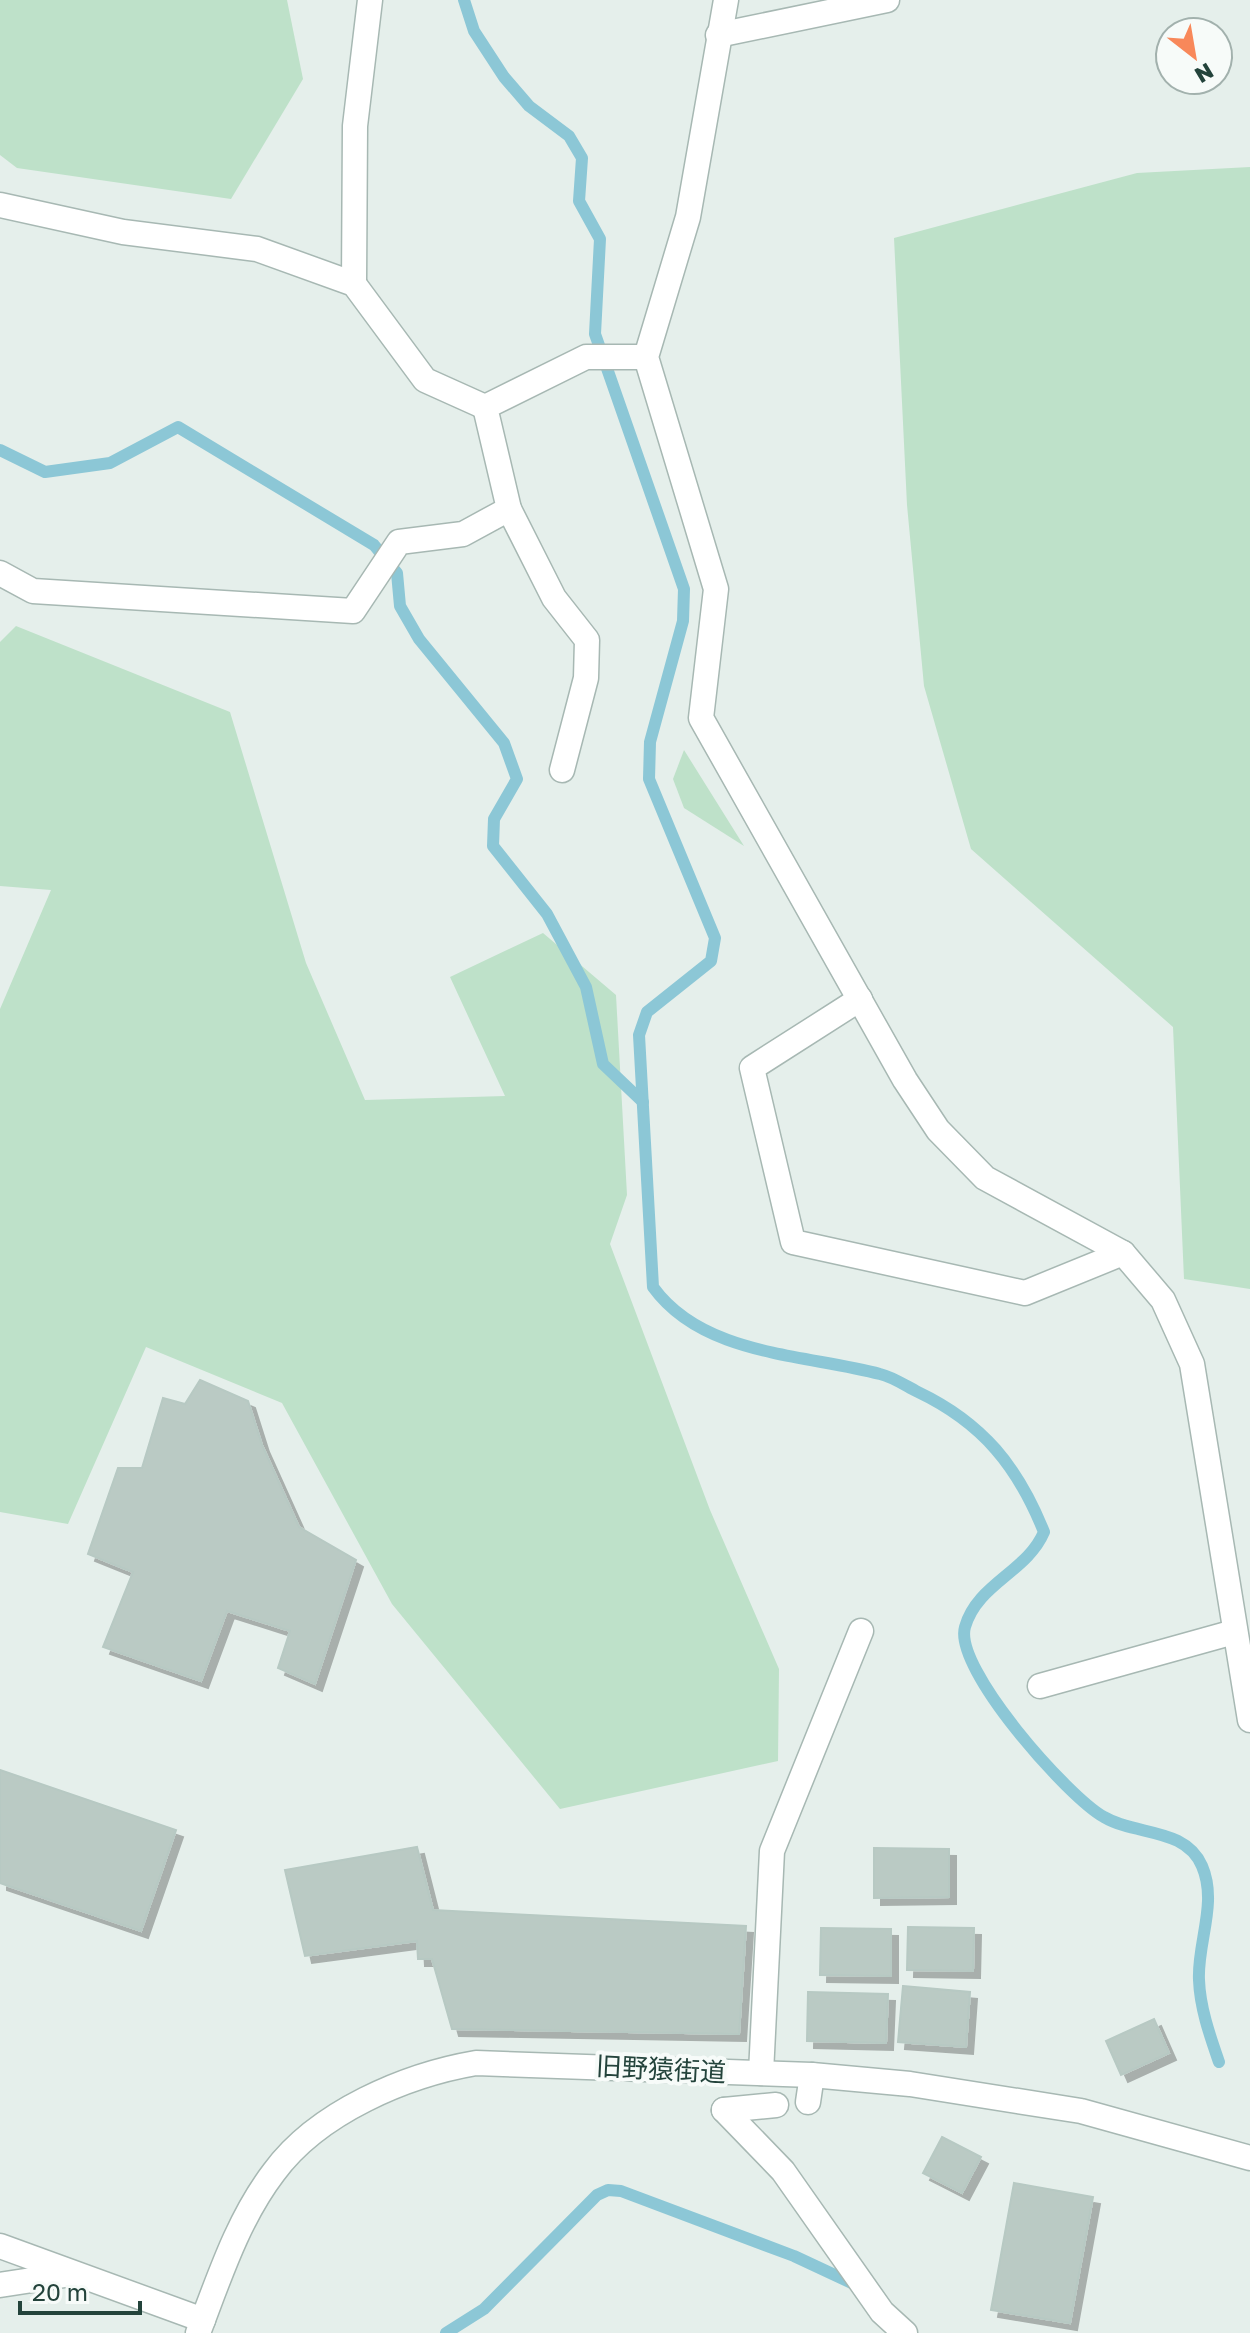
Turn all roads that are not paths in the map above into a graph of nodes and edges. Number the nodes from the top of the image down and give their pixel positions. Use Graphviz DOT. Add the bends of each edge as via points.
graph roads {
  1 [pos="370,0"];
  2 [pos="726,0"];
  3 [pos="887,0"];
  4 [pos="718,35"];
  5 [pos="0,205"];
  6 [pos="354,284"];
  7 [pos="639,357"];
  8 [pos="485,407"];
  9 [pos="509,509"];
  10 [pos="0,573"];
  11 [pos="562,770"];
  12 [pos="860,999"];
  13 [pos="1123,1253"];
  14 [pos="861,1631"];
  15 [pos="1234,1632"];
  16 [pos="1040,1686"];
  17 [pos="1250,1720"];
  18 [pos="761,2073"];
  19 [pos="812,2075"];
  20 [pos="808,2102"];
  21 [pos="776,2105"];
  22 [pos="1250,2158"];
  23 [pos="0,2246"];
  24 [pos="73,2274"];
  25 [pos="0,2285"];
  26 [pos="200,2327"];
  27 [pos="905,2333"];
  1 -- 6 [label="street" via="355,126"];
  2 -- 4 [label="street"];
  3 -- 4 [label="street"];
  4 -- 7 [label="street" via="688,217"];
  5 -- 6 [label="street" via="123,232 257,249"];
  6 -- 8 [label="street" via="425,380"];
  7 -- 8 [label="street" via="586,357"];
  7 -- 12 [label="street" via="716,589 701,718"];
  8 -- 9 [label="street"];
  9 -- 10 [label="street" via="463,534 399,542 353,611 33,591"];
  9 -- 11 [label="street" via="554,598 587,640 586,678"];
  12 -- 13 [label="street" via="938,1130 985,1178"];
  12 -- 13 [label="street" via="752,1068 793,1242 1025,1293"];
  13 -- 15 [label="street" via="1163,1300 1192,1364"];
  14 -- 18 [label="street" via="772,1851"];
  15 -- 16 [label="street"];
  15 -- 17 [label="street"];
  18 -- 19 [label="street, 旧野猿街道"];
  18 -- 26 [label="street, 旧野猿街道" via="476,2063 409,2079 341,2115 275,2170 222,2269"];
  19 -- 20 [label="street"];
  19 -- 22 [label="street, 旧野猿街道" via="910,2084 1081,2111"];
  21 -- 27 [label="street" via="724,2110 783,2171 882,2312"];
  23 -- 24 [label="street"];
  24 -- 25 [label="street"];
  24 -- 26 [label="street"];
}
